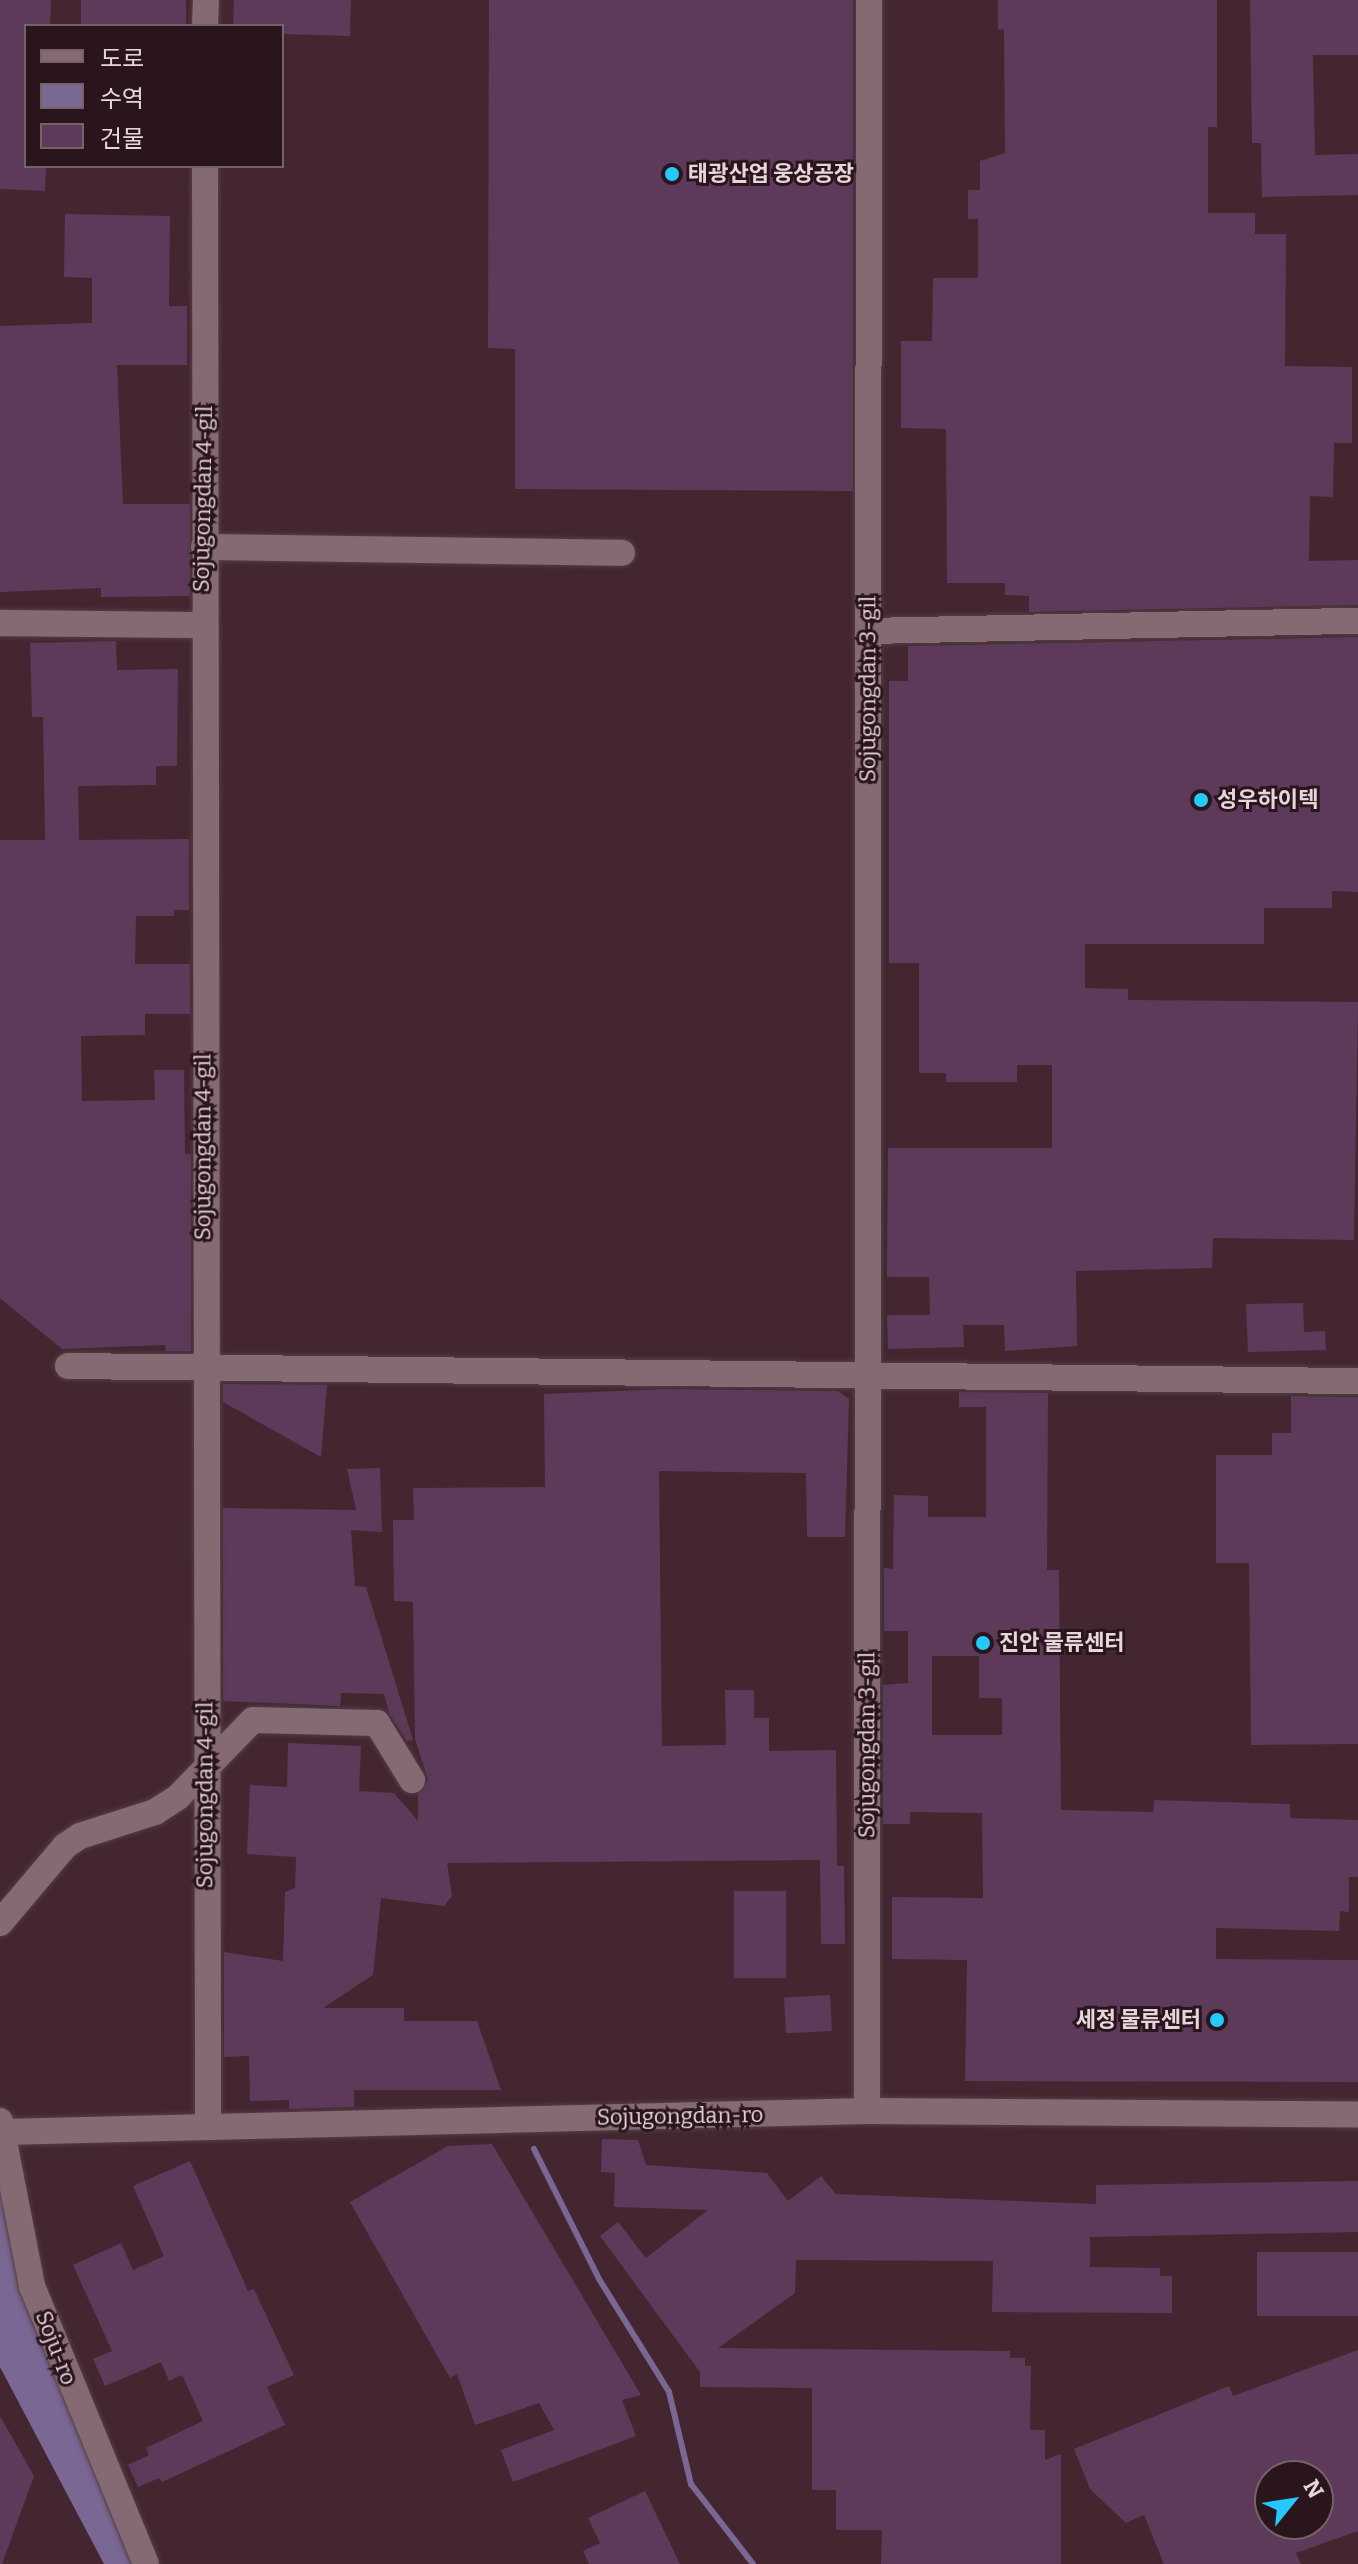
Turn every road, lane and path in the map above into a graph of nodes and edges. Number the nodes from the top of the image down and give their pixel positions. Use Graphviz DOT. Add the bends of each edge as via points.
graph roads {
  1 [pos="206,0"];
  2 [pos="869,0"];
  3 [pos="205,24"];
  4 [pos="205,168"];
  5 [pos="204,547"];
  6 [pos="622,553"];
  7 [pos="1358,621"];
  8 [pos="0,623"];
  9 [pos="202,625"];
  10 [pos="868,631"];
  11 [pos="68,1366"];
  12 [pos="204,1369"];
  13 [pos="867,1379"];
  14 [pos="1358,1381"];
  15 [pos="204,1769"];
  16 [pos="412,1780"];
  17 [pos="0,1923"];
  18 [pos="867,2111"];
  19 [pos="1358,2114"];
  20 [pos="1,2126"];
  21 [pos="208,2127"];
  22 [pos="146,2564"];
  1 -- 3 [label="street"];
  2 -- 10 [label="street, Sojugongdan 3-gil"];
  4 -- 5 [label="street, Sojugongdan 4-gil"];
  5 -- 6 [label="street"];
  5 -- 9 [label="street, Sojugongdan 4-gil"];
  7 -- 10 [label="street"];
  8 -- 9 [label="street"];
  9 -- 12 [label="street, Sojugongdan 4-gil"];
  10 -- 13 [label="street, Sojugongdan 3-gil"];
  11 -- 12 [label="street"];
  12 -- 13 [label="street"];
  12 -- 15 [label="street, Sojugongdan 4-gil"];
  13 -- 14 [label="street"];
  13 -- 18 [label="street, Sojugongdan 3-gil"];
  15 -- 16 [label="street" via="253,1720 377,1723"];
  15 -- 17 [label="street" via="155,1812 80,1836 65,1846"];
  15 -- 21 [label="street, Sojugongdan 4-gil"];
  18 -- 19 [label="street, Sojugongdan-ro"];
  18 -- 21 [label="street, Sojugongdan-ro"];
  20 -- 21 [label="street, Sojugongdan-ro"];
  20 -- 22 [label="street, Soju-ro" via="32,2286"];
}
